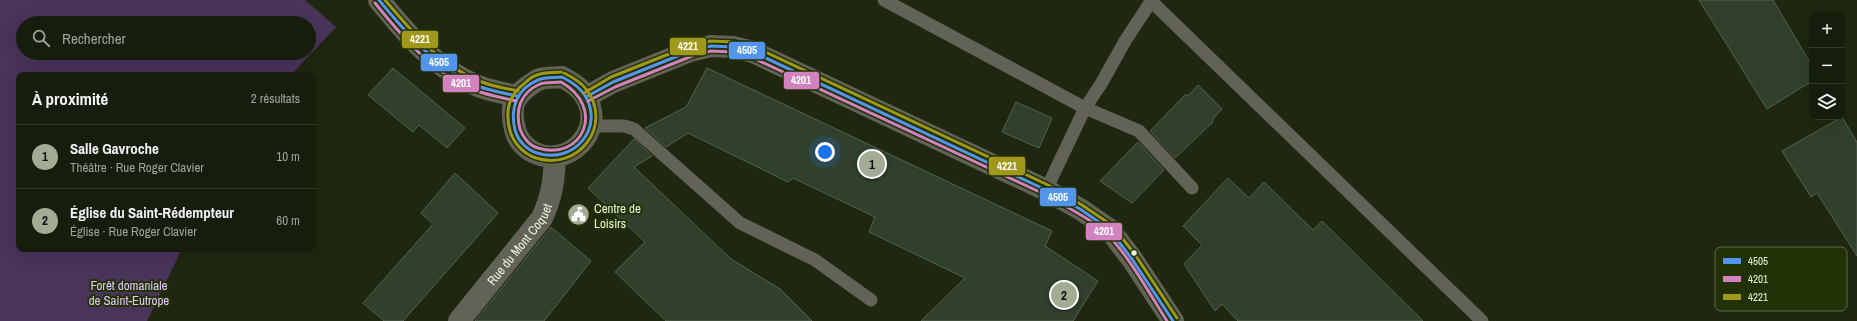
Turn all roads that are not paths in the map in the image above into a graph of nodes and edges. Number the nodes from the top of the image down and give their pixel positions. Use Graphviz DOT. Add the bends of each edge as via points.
graph roads {
  1 [pos="378,0"];
  2 [pos="884,0"];
  3 [pos="1151,0"];
  4 [pos="517,96"];
  5 [pos="586,97"];
  6 [pos="1085,108"];
  7 [pos="590,126"];
  8 [pos="555,157"];
  9 [pos="1192,188"];
  10 [pos="1046,190"];
  11 [pos="870,300"];
  12 [pos="459,321"];
  13 [pos="1173,321"];
  14 [pos="1482,321"];
  1 -- 4 [label="street" via="412,39 445,68 478,86"];
  2 -- 6 [label="lane"];
  3 -- 6 [label="lane"];
  3 -- 14 [label="lane"];
  4 -- 5 [label="street" via="540,79 562,77 576,85"];
  4 -- 8 [label="street" via="511,113 516,134 525,147 542,156"];
  5 -- 7 [label="street" via="590,110"];
  5 -- 10 [label="street" via="613,82 690,52 711,46 732,47 752,52"];
  6 -- 9 [label="lane" via="1139,131"];
  6 -- 10 [label="lane"];
  7 -- 8 [label="street" via="584,141 572,152"];
  7 -- 11 [label="lane" via="624,126 634,129 740,223 815,260"];
  8 -- 12 [label="street, Rue du Mont Coquet" via="551,198 542,218"];
  10 -- 13 [label="street" via="1110,229"];
}
